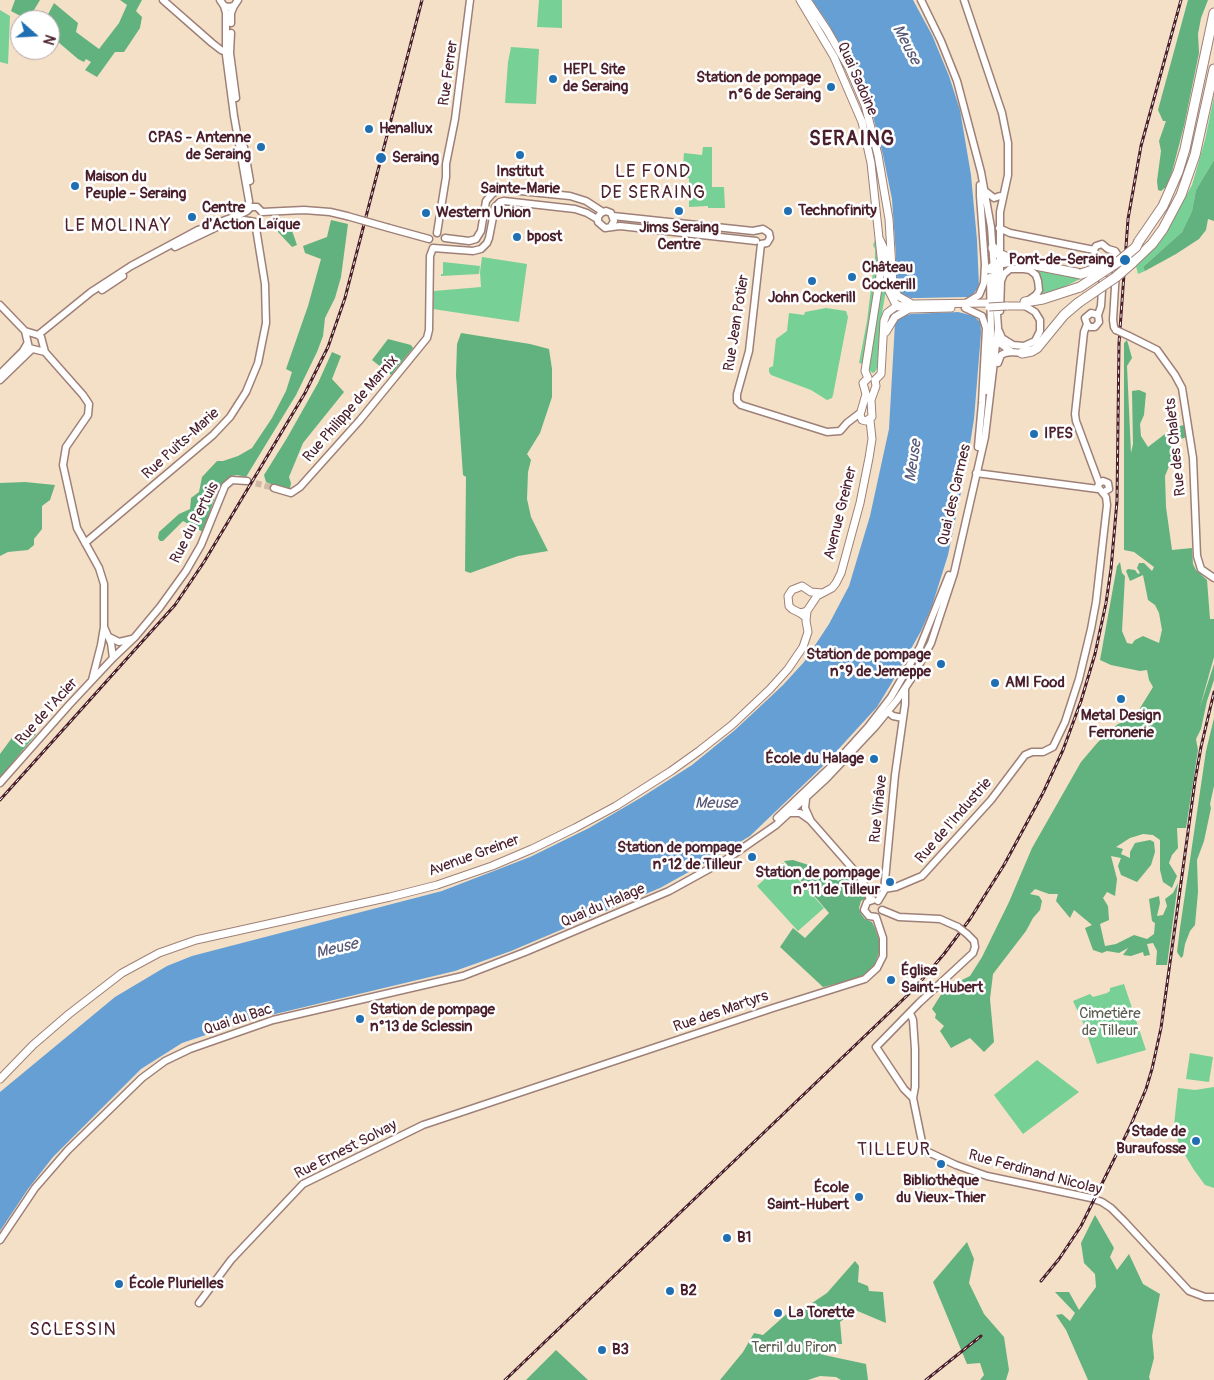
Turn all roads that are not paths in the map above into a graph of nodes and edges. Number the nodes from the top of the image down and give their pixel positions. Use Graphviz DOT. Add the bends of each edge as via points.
graph roads {
  1 [pos="163,0"];
  2 [pos="470,0"];
  3 [pos="800,0"];
  4 [pos="807,0"];
  5 [pos="921,0"];
  6 [pos="964,0"];
  7 [pos="222,3"];
  8 [pos="236,3"];
  9 [pos="1214,13"];
  10 [pos="228,52"];
  11 [pos="1214,69"];
  12 [pos="983,188"];
  13 [pos="1006,188"];
  14 [pos="997,198"];
  15 [pos="259,209"];
  16 [pos="247,210"];
  17 [pos="603,212"];
  18 [pos="1000,212"];
  19 [pos="613,216"];
  20 [pos="888,216"];
  21 [pos="597,219"];
  22 [pos="252,221"];
  23 [pos="611,226"];
  24 [pos="758,230"];
  25 [pos="999,230"];
  26 [pos="437,233"];
  27 [pos="878,235"];
  28 [pos="444,238"];
  29 [pos="429,239"];
  30 [pos="1139,241"];
  31 [pos="758,242"];
  32 [pos="433,248"];
  33 [pos="441,248"];
  34 [pos="884,249"];
  35 [pos="1108,249"];
  36 [pos="1094,250"];
  37 [pos="1104,258"];
  38 [pos="995,260"];
  39 [pos="882,266"];
  40 [pos="1079,294"];
  41 [pos="1029,303"];
  42 [pos="0,304"];
  43 [pos="896,305"];
  44 [pos="965,305"];
  45 [pos="911,306"];
  46 [pos="991,307"];
  47 [pos="1098,316"];
  48 [pos="1086,324"];
  49 [pos="998,328"];
  50 [pos="25,331"];
  51 [pos="991,333"];
  52 [pos="884,337"];
  53 [pos="39,338"];
  54 [pos="997,341"];
  55 [pos="30,346"];
  56 [pos="45,352"];
  57 [pos="1017,352"];
  58 [pos="0,374"];
  59 [pos="868,378"];
  60 [pos="0,380"];
  61 [pos="875,380"];
  62 [pos="992,386"];
  63 [pos="865,389"];
  64 [pos="874,390"];
  65 [pos="864,417"];
  66 [pos="978,448"];
  67 [pos="976,473"];
  68 [pos="247,481"];
  69 [pos="274,488"];
  70 [pos="1100,488"];
  71 [pos="78,529"];
  72 [pos="97,534"];
  73 [pos="85,543"];
  74 [pos="1214,578"];
  75 [pos="811,592"];
  76 [pos="822,593"];
  77 [pos="814,600"];
  78 [pos="804,612"];
  79 [pos="104,627"];
  80 [pos="109,637"];
  81 [pos="135,637"];
  82 [pos="101,645"];
  83 [pos="113,658"];
  84 [pos="917,668"];
  85 [pos="903,679"];
  86 [pos="92,680"];
  87 [pos="905,689"];
  88 [pos="888,712"];
  89 [pos="903,718"];
  90 [pos="0,783"];
  91 [pos="806,799"];
  92 [pos="790,812"];
  93 [pos="810,820"];
  94 [pos="766,831"];
  95 [pos="884,889"];
  96 [pos="870,900"];
  97 [pos="878,901"];
  98 [pos="882,910"];
  99 [pos="876,917"];
  100 [pos="438,982"];
  101 [pos="910,1013"];
  102 [pos="0,1079"];
  103 [pos="520,1093"];
  104 [pos="913,1098"];
  105 [pos="0,1240"];
  106 [pos="1214,1297"];
  107 [pos="199,1303"];
  1 -- 10 [label="main road" via="212,43"];
  2 -- 26 [label="main road, Rue Ferrer" via="456,119"];
  3 -- 27 [label="main road, Quai Sadoine" via="834,57 862,122 871,163"];
  4 -- 20 [label="main road, Quai Sadoine" via="863,98 878,155"];
  5 -- 12 [label="main road" via="955,76"];
  6 -- 13 [label="main road" via="1004,119 1009,160"];
  7 -- 8 [label="main road" via="229,8"];
  7 -- 10 [label="main road" via="226,13"];
  8 -- 10 [label="main road" via="231,15"];
  9 -- 30 [label="highway" via="1178,172 1163,206"];
  10 -- 15 [label="main road" via="253,197"];
  10 -- 16 [label="main road" via="234,116 249,201"];
  11 -- 40 [label="highway, bridge" via="1196,155 1174,211 1152,244 1116,277"];
  12 -- 14 [label="main road"];
  12 -- 38 [label="main road"];
  12 -- 38 [label="main road"];
  12 -- 44 [label="main road" via="980,196 984,283 980,293"];
  13 -- 14 [label="main road"];
  13 -- 18 [label="main road"];
  14 -- 18 [label="main road"];
  14 -- 25 [label="main road" via="996,226"];
  15 -- 16 [label="main road" via="251,207"];
  15 -- 22 [label="main road" via="261,218"];
  15 -- 29 [label="main road, bridge" via="334,213"];
  16 -- 22 [label="main road, Rue Puits-Marie"];
  16 -- 53 [label="main road" via="198,230 123,271 83,298"];
  17 -- 19 [label="main road"];
  17 -- 21 [label="main road"];
  17 -- 28 [label="main road" via="570,196 500,189 486,201 481,231 476,239"];
  18 -- 25 [label="main road"];
  19 -- 23 [label="main road"];
  19 -- 24 [label="main road"];
  20 -- 34 [label="main road"];
  20 -- 45 [label="main road" via="892,282 895,291"];
  21 -- 23 [label="main road" via="602,227"];
  21 -- 33 [label="main road" via="576,210 504,201 495,207 484,247 473,251"];
  22 -- 53 [label="main road" via="224,224 130,272"];
  22 -- 72 [label="main road, Rue Puits-Marie" via="266,284 267,315 261,354 246,392 230,417 213,435"];
  23 -- 31 [label="main road"];
  24 -- 31 [label="main road" via="754,236"];
  24 -- 31 [label="main road" via="765,230 770,235 769,241"];
  25 -- 36 [label="main road"];
  25 -- 38 [label="main road"];
  26 -- 28 [label="main road"];
  26 -- 29 [label="main road"];
  27 -- 34 [label="main road"];
  27 -- 39 [label="main road"];
  28 -- 33 [label="main road"];
  29 -- 32 [label="main road"];
  30 -- 38 [label="highway, bridge" via="1107,265 1081,274"];
  30 -- 40 [label="highway, bridge" via="1136,247"];
  31 -- 65 [label="main road, Rue Jean Potier" via="748,351 737,401 741,406 828,432 840,431 850,420"];
  32 -- 33 [label="main road"];
  32 -- 69 [label="main road, Rue Philippe de Marnix" via="430,256 428,334 420,347 360,420 295,491 288,493"];
  34 -- 39 [label="main road"];
  34 -- 43 [label="main road" via="888,289"];
  35 -- 36 [label="main road" via="1100,244"];
  35 -- 37 [label="main road"];
  35 -- 74 [label="main road, Rue des Chalets, bridge" via="1117,254 1112,320 1116,330 1157,350 1182,388 1192,458 1198,563 1205,573"];
  36 -- 37 [label="main road" via="1096,257"];
  37 -- 47 [label="main road"];
  38 -- 46 [label="main road"];
  38 -- 46 [label="main road" via="1000,272"];
  39 -- 59 [label="main road" via="865,371"];
  40 -- 41 [label="highway"];
  40 -- 57 [label="highway" via="1037,348"];
  41 -- 46 [label="main road, bridge"];
  41 -- 49 [label="main road" via="1041,326 1038,337 1031,344 1013,345 1002,338"];
  41 -- 49 [label="main road" via="1039,287 1033,272 1014,268 1004,274 1000,283"];
  42 -- 50 [label="main road"];
  43 -- 45 [label="main road"];
  43 -- 52 [label="main road" via="885,316"];
  44 -- 45 [label="main road"];
  44 -- 46 [label="main road"];
  44 -- 66 [label="main road" via="981,315 986,333"];
  45 -- 52 [label="main road" via="895,317"];
  46 -- 49 [label="main road, Quai des Carmes"];
  46 -- 51 [label="main road, Quai des Carmes"];
  47 -- 48 [label="main road" via="1088,314"];
  47 -- 48 [label="main road" via="1097,326"];
  48 -- 70 [label="main road" via="1076,421"];
  49 -- 54 [label="main road, Quai des Carmes"];
  50 -- 53 [label="main road"];
  50 -- 55 [label="main road"];
  51 -- 54 [label="main road"];
  51 -- 66 [label="main road, Quai des Carmes" via="986,403"];
  52 -- 61 [label="main road" via="881,374"];
  53 -- 55 [label="main road"];
  53 -- 55 [label="main road"];
  53 -- 56 [label="main road"];
  54 -- 57 [label="main road"];
  54 -- 62 [label="main road, Quai des Carmes"];
  55 -- 56 [label="main road"];
  55 -- 58 [label="main road"];
  55 -- 60 [label="main road"];
  56 -- 71 [label="main road" via="88,401 90,408 68,443 63,459"];
  57 -- 62 [label="main road" via="1001,356"];
  59 -- 61 [label="main road"];
  59 -- 63 [label="main road" via="863,383"];
  61 -- 64 [label="main road"];
  62 -- 67 [label="main road, Quai des Carmes"];
  63 -- 64 [label="main road"];
  63 -- 65 [label="main road"];
  64 -- 65 [label="main road" via="871,400 873,415"];
  65 -- 76 [label="main road, Avenue Greiner" via="872,432 860,503 841,573 832,588"];
  66 -- 85 [label="main road, Quai des Carmes" via="950,572 937,609"];
  67 -- 70 [label="main road"];
  67 -- 84 [label="main road, Quai des Carmes" via="952,580 931,643"];
  68 -- 81 [label="main road, Rue du Pertuis" via="232,480 225,486 195,556 160,608"];
  70 -- 95 [label="main road, Rue de l'Industrie" via="1107,505 1096,602 1080,673 1061,732 1050,749 1025,755 991,800 922,876"];
  71 -- 72 [label="main road" via="88,535"];
  71 -- 73 [label="main road"];
  72 -- 73 [label="main road, Rue Puits-Marie"];
  73 -- 79 [label="main road" via="103,580"];
  75 -- 76 [label="main road"];
  75 -- 77 [label="main road"];
  75 -- 78 [label="main road" via="799,587 789,593 789,606 796,612"];
  76 -- 77 [label="main road, Avenue Greiner"];
  77 -- 78 [label="main road, Avenue Greiner"];
  78 -- 102 [label="main road, Avenue Greiner" via="807,638 794,661 774,685 710,743 624,801 513,857 437,885 168,949 127,970 80,1005"];
  79 -- 80 [label="main road"];
  79 -- 82 [label="main road"];
  80 -- 81 [label="main road" via="122,642"];
  80 -- 83 [label="main road"];
  81 -- 83 [label="main road, Rue du Pertuis"];
  82 -- 83 [label="main road" via="106,656"];
  82 -- 86 [label="main road"];
  83 -- 86 [label="main road, Rue de l'Acier"];
  84 -- 87 [label="main road, Quai du Halage"];
  85 -- 88 [label="main road"];
  85 -- 94 [label="main road, Quai du Halage" via="857,740"];
  86 -- 90 [label="main road, Rue de l'Acier"];
  87 -- 88 [label="main road, Quai du Halage"];
  87 -- 89 [label="main road, Rue Vinâve"];
  88 -- 89 [label="main road"];
  88 -- 91 [label="main road, Quai du Halage"];
  89 -- 95 [label="main road, Rue Vinâve"];
  91 -- 92 [label="main road, Quai du Halage"];
  91 -- 93 [label="main road" via="805,808"];
  92 -- 93 [label="main road" via="800,813"];
  92 -- 94 [label="main road, Quai du Halage"];
  93 -- 96 [label="main road" via="860,877"];
  94 -- 100 [label="main road, Quai du Halage" via="727,859 670,891 495,964"];
  95 -- 97 [label="main road, Rue Vinâve"];
  96 -- 97 [label="main road"];
  96 -- 99 [label="main road" via="865,904 865,912"];
  97 -- 98 [label="main road"];
  98 -- 99 [label="main road"];
  98 -- 101 [label="main road, bridge" via="899,917 940,919 958,927 974,941 973,953"];
  99 -- 103 [label="main road, Rue des Martyrs" via="883,938 883,956 874,972 865,979"];
  100 -- 105 [label="main road, Quai du Bac" via="289,1016 190,1049 165,1061 142,1078 76,1142 35,1188"];
  101 -- 104 [label="main road, Rue Ferdinand Nicolay" via="915,1049"];
  101 -- 104 [label="main road" via="876,1047"];
  103 -- 107 [label="main road, Rue Ernest Solvay" via="423,1126 303,1184 231,1260"];
  104 -- 106 [label="main road, Rue Ferdinand Nicolay" via="924,1148 930,1154 987,1176 1102,1202 1189,1291"];
}
